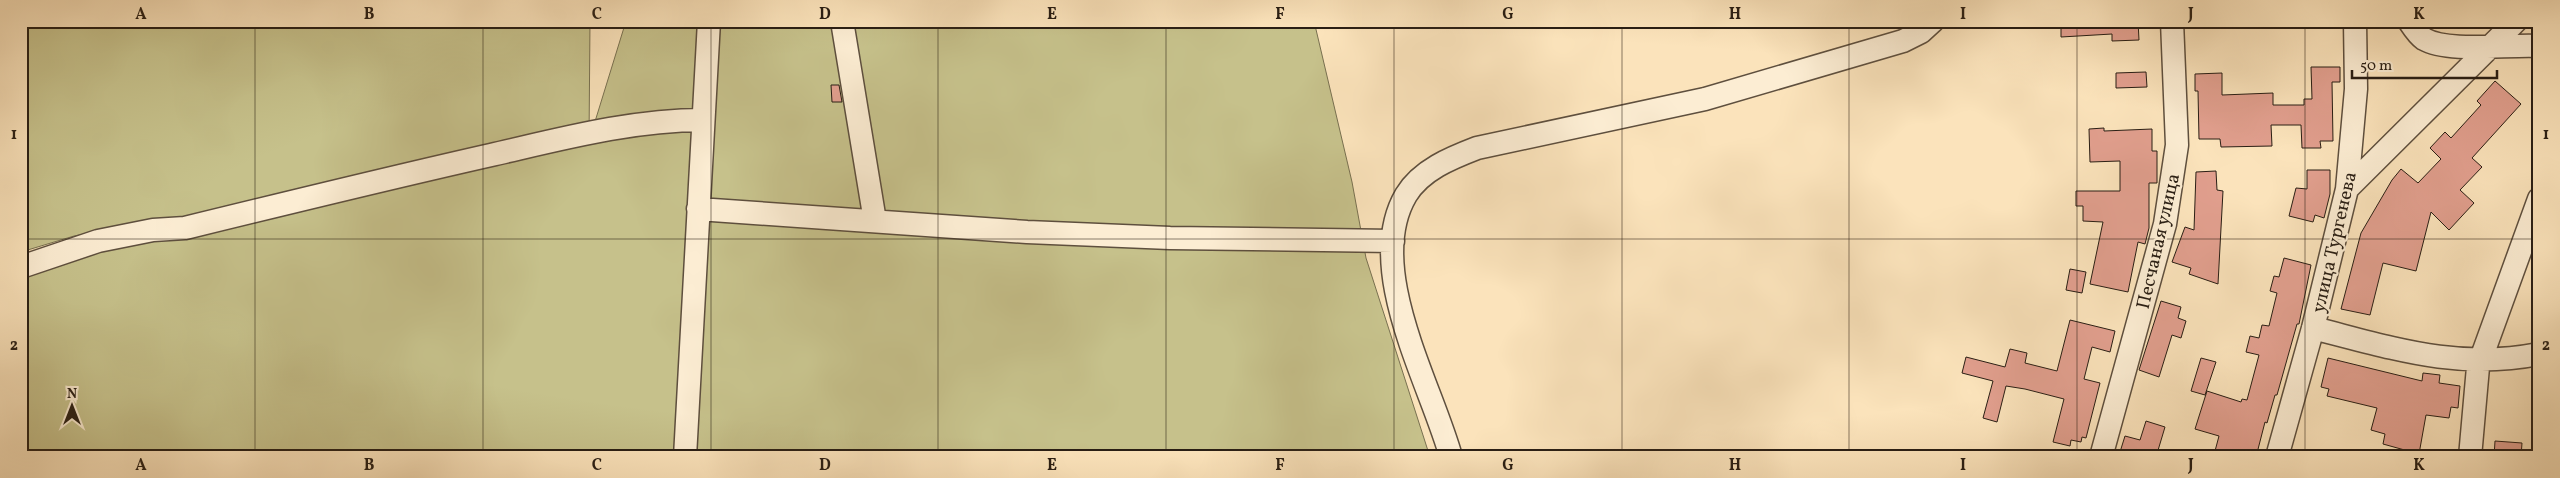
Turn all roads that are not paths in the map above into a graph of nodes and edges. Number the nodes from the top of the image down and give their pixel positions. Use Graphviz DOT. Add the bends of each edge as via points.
graph roads {
  1 [pos="709,21"];
  2 [pos="842,21"];
  3 [pos="1933,21"];
  4 [pos="2172,21"];
  5 [pos="2355,21"];
  6 [pos="2409,21"];
  7 [pos="2516,21"];
  8 [pos="2492,45"];
  9 [pos="2539,46"];
  10 [pos="703,120"];
  11 [pos="2347,189"];
  12 [pos="2539,199"];
  13 [pos="698,209"];
  14 [pos="875,222"];
  15 [pos="1393,241"];
  16 [pos="21,267"];
  17 [pos="2313,328"];
  18 [pos="2539,354"];
  19 [pos="2480,361"];
  20 [pos="685,457"];
  21 [pos="1451,457"];
  22 [pos="2102,457"];
  23 [pos="2277,457"];
  24 [pos="2470,457"];
  1 -- 10 [label="street"];
  2 -- 14 [label="street"];
  3 -- 15 [label="street" via="1921,32 1902,41 1752,86 1705,99 1517,138 1448,159 1424,175 1407,194 1396,217"];
  4 -- 22 [label="street, Песчаная улица" via="2176,145 2172,187 2165,224"];
  5 -- 11 [label="street, улица Тургенева" via="2356,89"];
  6 -- 8 [label="street" via="2422,38 2435,43"];
  7 -- 8 [label="street"];
  8 -- 9 [label="street"];
  8 -- 11 [label="street"];
  10 -- 13 [label="street"];
  10 -- 16 [label="street" via="659,121 547,142 185,228 153,230 98,241"];
  11 -- 17 [label="street, улица Тургенева"];
  12 -- 19 [label="street"];
  13 -- 14 [label="street"];
  13 -- 20 [label="street"];
  14 -- 15 [label="street" via="1078,234"];
  15 -- 21 [label="street" via="1397,291 1404,325"];
  17 -- 19 [label="street" via="2428,356"];
  17 -- 23 [label="street, улица Тургенева"];
  18 -- 19 [label="street"];
  19 -- 24 [label="street"];
}
